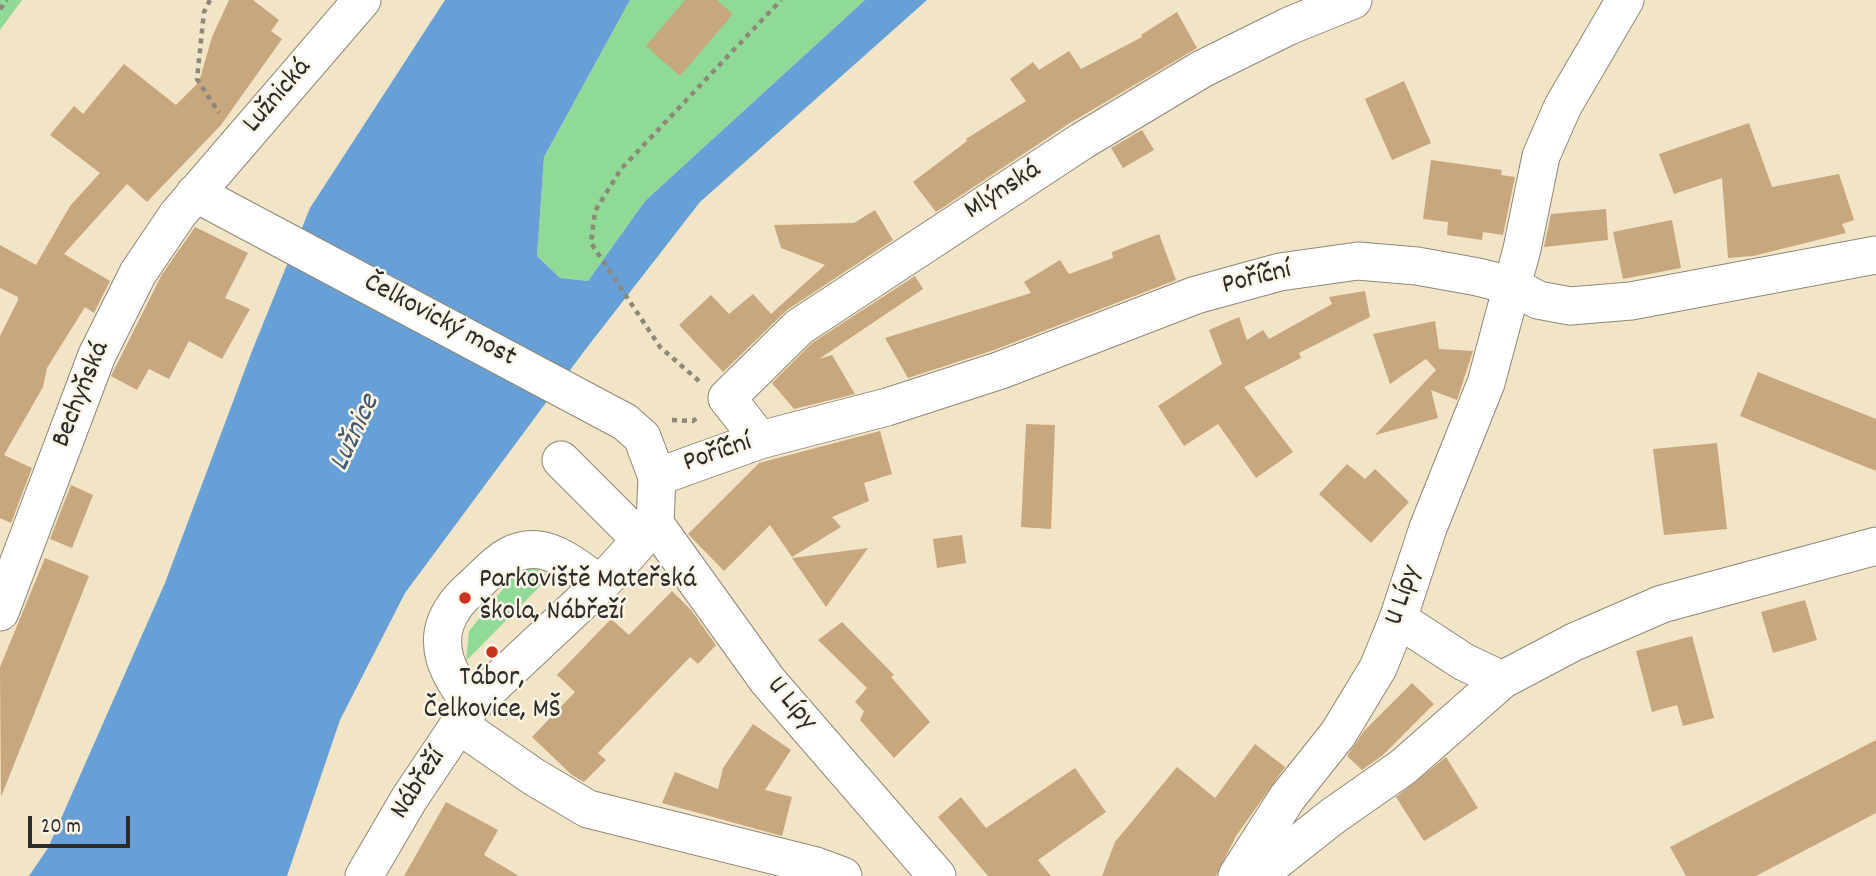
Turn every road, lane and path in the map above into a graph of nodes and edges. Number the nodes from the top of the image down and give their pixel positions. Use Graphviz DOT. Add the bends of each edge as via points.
graph roads {
  1 [pos="7,0"];
  2 [pos="210,0"];
  3 [pos="362,0"];
  4 [pos="781,0"];
  5 [pos="1353,0"];
  6 [pos="1625,0"];
  7 [pos="0,9"];
  8 [pos="223,119"];
  9 [pos="195,193"];
  10 [pos="1876,255"];
  11 [pos="1513,286"];
  12 [pos="727,398"];
  13 [pos="669,420"];
  14 [pos="760,440"];
  15 [pos="561,460"];
  16 [pos="657,477"];
  17 [pos="647,532"];
  18 [pos="1876,545"];
  19 [pos="601,584"];
  20 [pos="0,612"];
  21 [pos="1398,619"];
  22 [pos="1502,681"];
  23 [pos="466,715"];
  24 [pos="364,876"];
  25 [pos="843,876"];
  26 [pos="937,876"];
  27 [pos="1237,876"];
  28 [pos="1257,876"];
  1 -- 7 [label="path"];
  2 -- 8 [label="path" via="204,12 197,79"];
  3 -- 9 [label="street, Lužnická"];
  4 -- 12 [label="path" via="621,169 595,211 591,243 660,347 709,389"];
  5 -- 12 [label="street, Mlýnská" via="1202,69 1082,141 799,327"];
  6 -- 11 [label="street, U Lípy" via="1563,106 1541,156"];
  9 -- 16 [label="street, Čelkovický most" via="625,422 642,438"];
  9 -- 20 [label="street, Bechyňská" via="138,272 97,355"];
  10 -- 11 [label="street, Poříční" via="1631,301 1570,306 1538,300"];
  11 -- 14 [label="street, Poříční" via="1416,266 1358,261 1280,272 1196,295 1001,370 887,407"];
  11 -- 21 [label="street, U Lípy" via="1486,383 1428,528"];
  12 -- 13 [label="path" via="693,421"];
  12 -- 14 [label="street"];
  14 -- 16 [label="street, Poříční"];
  15 -- 17 [label="street, U Lípy"];
  16 -- 17 [label="street"];
  17 -- 19 [label="street, Nábřeží"];
  17 -- 26 [label="street, U Lípy" via="768,681"];
  18 -- 22 [label="street" via="1662,604 1574,642"];
  19 -- 23 [label="street, Nábřeží"];
  19 -- 23 [label="street" via="554,554 526,550 505,555 454,607 444,627 449,676"];
  21 -- 22 [label="street"];
  21 -- 27 [label="street, U Lípy" via="1378,668 1338,734 1287,798"];
  22 -- 28 [label="street" via="1403,767"];
  23 -- 24 [label="street, Nábřeží"];
  23 -- 25 [label="street" via="534,777 588,808"];
}
